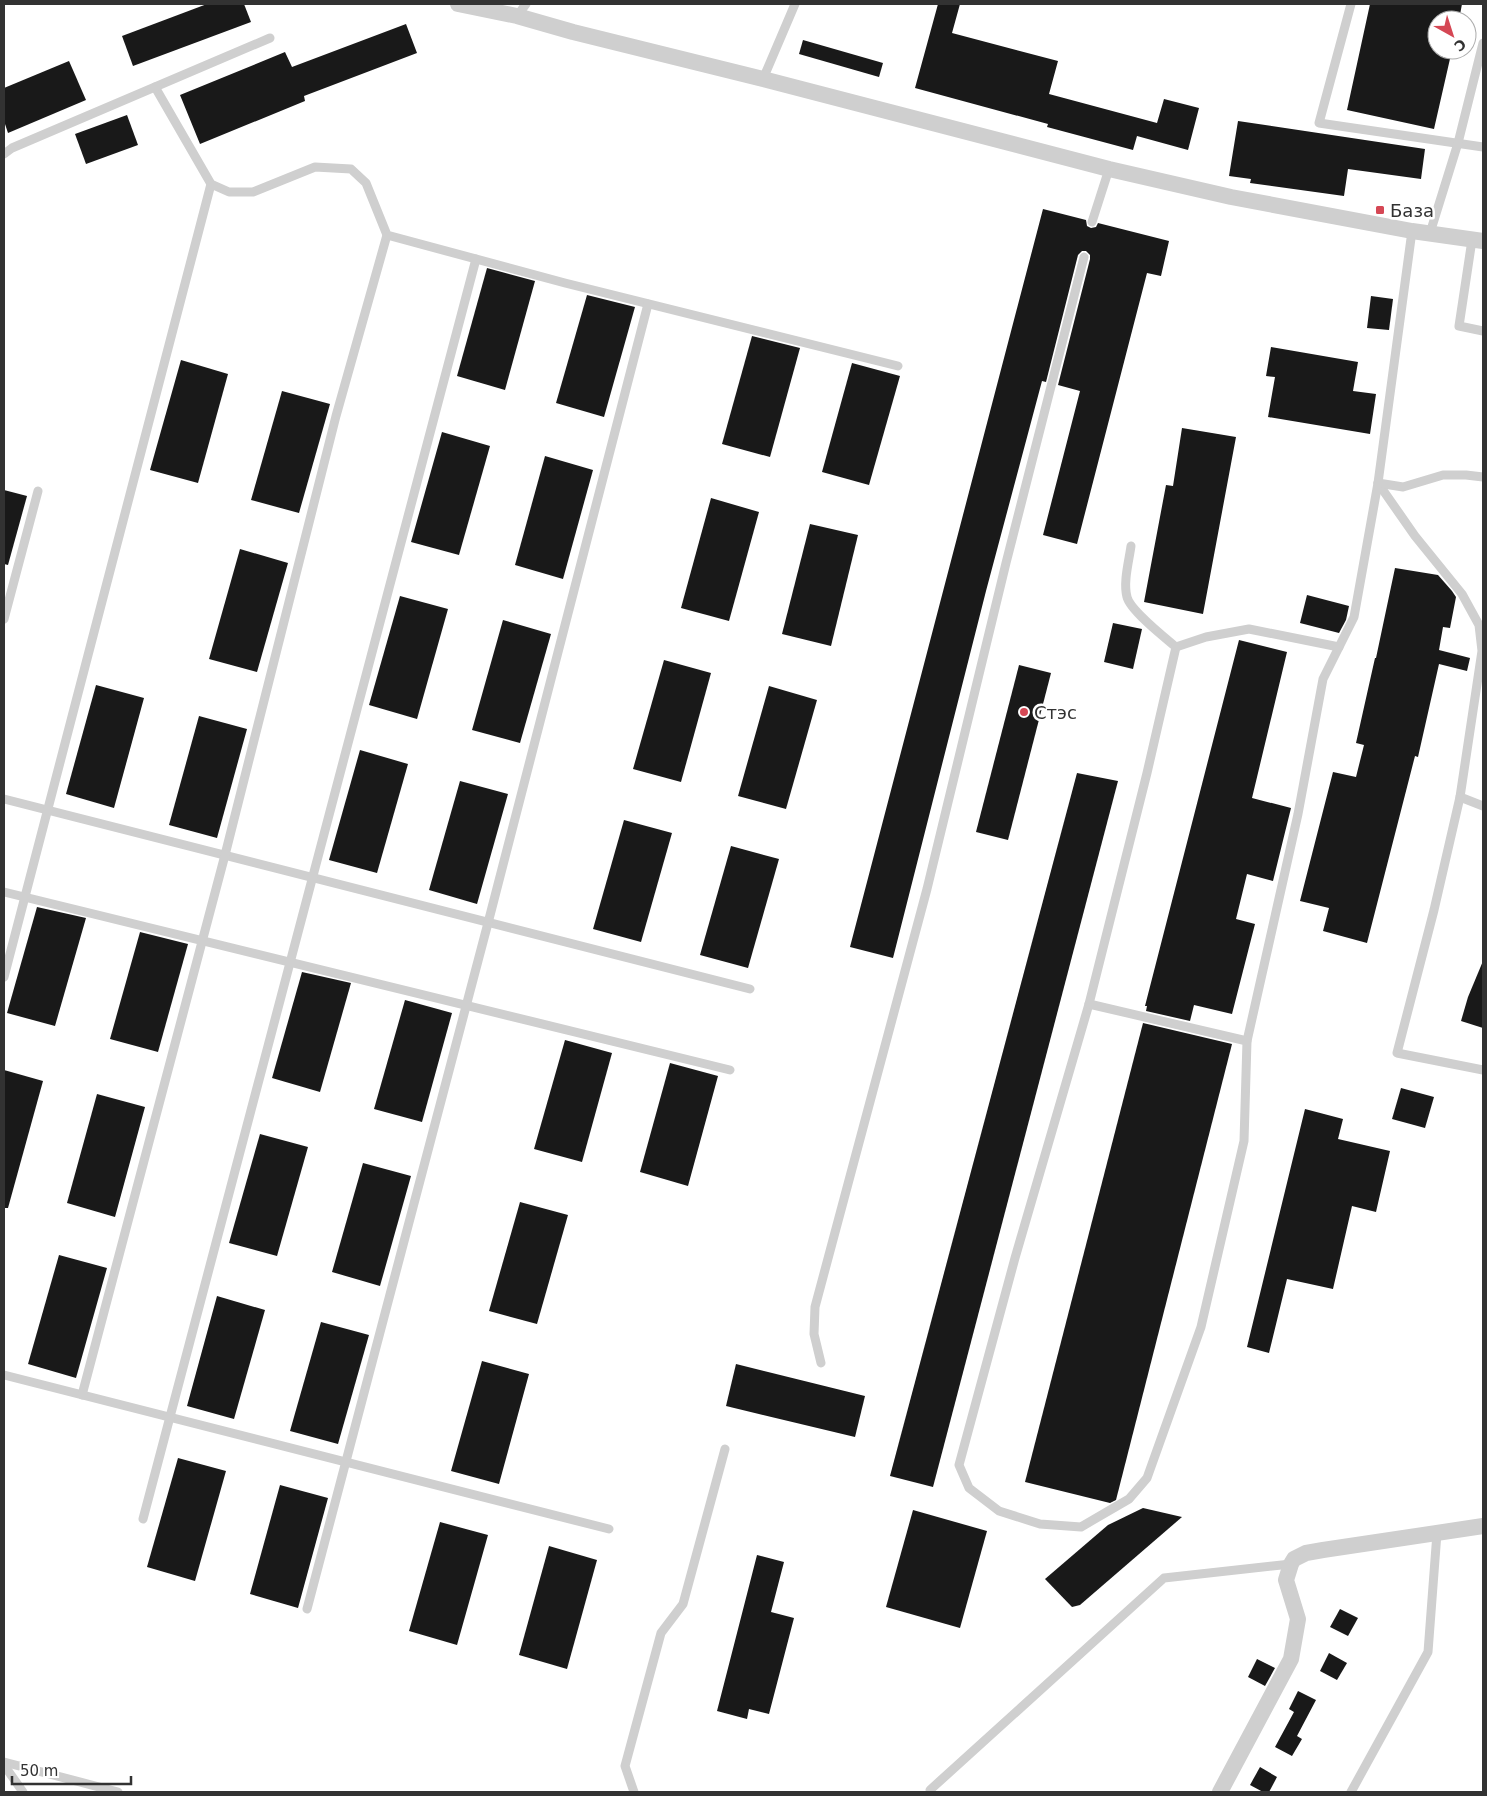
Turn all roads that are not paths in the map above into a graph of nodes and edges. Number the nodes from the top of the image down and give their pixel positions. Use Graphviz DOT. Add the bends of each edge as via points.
graph roads {
  1 [pos="458,4"];
  2 [pos="795,4"];
  3 [pos="1351,4"];
  4 [pos="521,10"];
  5 [pos="270,38"];
  6 [pos="1483,43"];
  7 [pos="763,78"];
  8 [pos="155,87"];
  9 [pos="1458,143"];
  10 [pos="1483,148"];
  11 [pos="4,154"];
  12 [pos="1109,169"];
  13 [pos="211,184"];
  14 [pos="1092,222"];
  15 [pos="1412,231"];
  16 [pos="1430,233"];
  17 [pos="387,235"];
  18 [pos="1478,240"];
  19 [pos="1084,257"];
  20 [pos="476,259"];
  21 [pos="648,304"];
  22 [pos="1483,331"];
  23 [pos="898,366"];
  24 [pos="1483,478"];
  25 [pos="1378,483"];
  26 [pos="38,491"];
  27 [pos="1131,546"];
  28 [pos="1472,612"];
  29 [pos="1483,616"];
  30 [pos="4,619"];
  31 [pos="1176,647"];
  32 [pos="1339,647"];
  33 [pos="1460,796"];
  34 [pos="4,799"];
  35 [pos="1483,806"];
  36 [pos="47,810"];
  37 [pos="225,855"];
  38 [pos="313,878"];
  39 [pos="4,892"];
  40 [pos="25,897"];
  41 [pos="488,922"];
  42 [pos="202,940"];
  43 [pos="290,962"];
  44 [pos="4,977"];
  45 [pos="750,989"];
  46 [pos="1089,1004"];
  47 [pos="466,1005"];
  48 [pos="1248,1041"];
  49 [pos="730,1070"];
  50 [pos="1483,1070"];
  51 [pos="821,1363"];
  52 [pos="4,1375"];
  53 [pos="82,1395"];
  54 [pos="171,1418"];
  55 [pos="725,1448"];
  56 [pos="346,1463"];
  57 [pos="144,1519"];
  58 [pos="1483,1526"];
  59 [pos="608,1529"];
  60 [pos="1437,1533"];
  61 [pos="1290,1564"];
  62 [pos="307,1609"];
  63 [pos="4,1764"];
  64 [pos="930,1790"];
  65 [pos="23,1792"];
  66 [pos="118,1792"];
  67 [pos="634,1792"];
  68 [pos="1220,1792"];
  69 [pos="1351,1792"];
  1 -- 4 [label="street"];
  2 -- 7 [label="lane"];
  3 -- 9 [label="lane" via="1319,124"];
  4 -- 7 [label="street" via="573,32"];
  5 -- 8 [label="lane"];
  6 -- 9 [label="lane"];
  7 -- 12 [label="street"];
  8 -- 11 [label="lane"];
  8 -- 13 [label="lane"];
  9 -- 10 [label="lane"];
  9 -- 16 [label="lane"];
  12 -- 14 [label="lane"];
  12 -- 15 [label="street" via="1232,197"];
  13 -- 17 [label="lane" via="229,192 253,192 315,166 351,169 366,183"];
  13 -- 36 [label="lane"];
  15 -- 16 [label="street"];
  15 -- 25 [label="lane"];
  16 -- 18 [label="street"];
  17 -- 20 [label="lane"];
  17 -- 37 [label="lane" via="336,416"];
  18 -- 22 [label="lane" via="1459,326"];
  19 -- 51 [label="lane" via="925,898 815,1306 814,1334"];
  20 -- 21 [label="lane"];
  20 -- 38 [label="lane"];
  21 -- 23 [label="lane"];
  21 -- 41 [label="lane"];
  24 -- 25 [label="lane" via="1443,475 1403,487"];
  25 -- 28 [label="lane" via="1462,594"];
  25 -- 32 [label="lane" via="1354,617"];
  26 -- 30 [label="lane"];
  27 -- 31 [label="lane" via="1127,598 1146,622"];
  28 -- 29 [label="lane"];
  28 -- 33 [label="lane" via="1479,626 1482,651"];
  31 -- 32 [label="lane" via="1206,637 1249,629"];
  31 -- 46 [label="lane"];
  32 -- 48 [label="lane" via="1323,679 1298,814"];
  33 -- 35 [label="lane"];
  33 -- 50 [label="lane" via="1397,1053"];
  34 -- 36 [label="lane"];
  36 -- 37 [label="lane"];
  36 -- 40 [label="lane"];
  37 -- 38 [label="lane"];
  37 -- 42 [label="lane"];
  38 -- 41 [label="lane"];
  38 -- 43 [label="lane"];
  39 -- 40 [label="lane"];
  40 -- 42 [label="lane"];
  40 -- 44 [label="lane"];
  41 -- 45 [label="lane"];
  41 -- 47 [label="lane"];
  42 -- 43 [label="lane"];
  42 -- 53 [label="lane"];
  43 -- 47 [label="lane"];
  43 -- 54 [label="lane"];
  46 -- 48 [label="lane"];
  46 -- 48 [label="lane" via="959,1466 969,1488 999,1511 1040,1524 1081,1527 1129,1499 1147,1478 1201,1327 1214,1271 1244,1141"];
  47 -- 49 [label="lane"];
  47 -- 56 [label="lane"];
  52 -- 53 [label="lane"];
  53 -- 54 [label="lane"];
  54 -- 56 [label="lane"];
  54 -- 57 [label="lane"];
  55 -- 67 [label="lane" via="683,1604 662,1633 624,1766"];
  56 -- 59 [label="lane"];
  56 -- 62 [label="lane"];
  58 -- 60 [label="street"];
  60 -- 61 [label="street" via="1323,1550 1306,1554"];
  60 -- 69 [label="lane" via="1428,1652"];
  61 -- 64 [label="lane" via="1164,1578"];
  61 -- 68 [label="street" via="1286,1580 1298,1619 1291,1659"];
  63 -- 65 [label="lane"];
  63 -- 66 [label="lane"];
}
